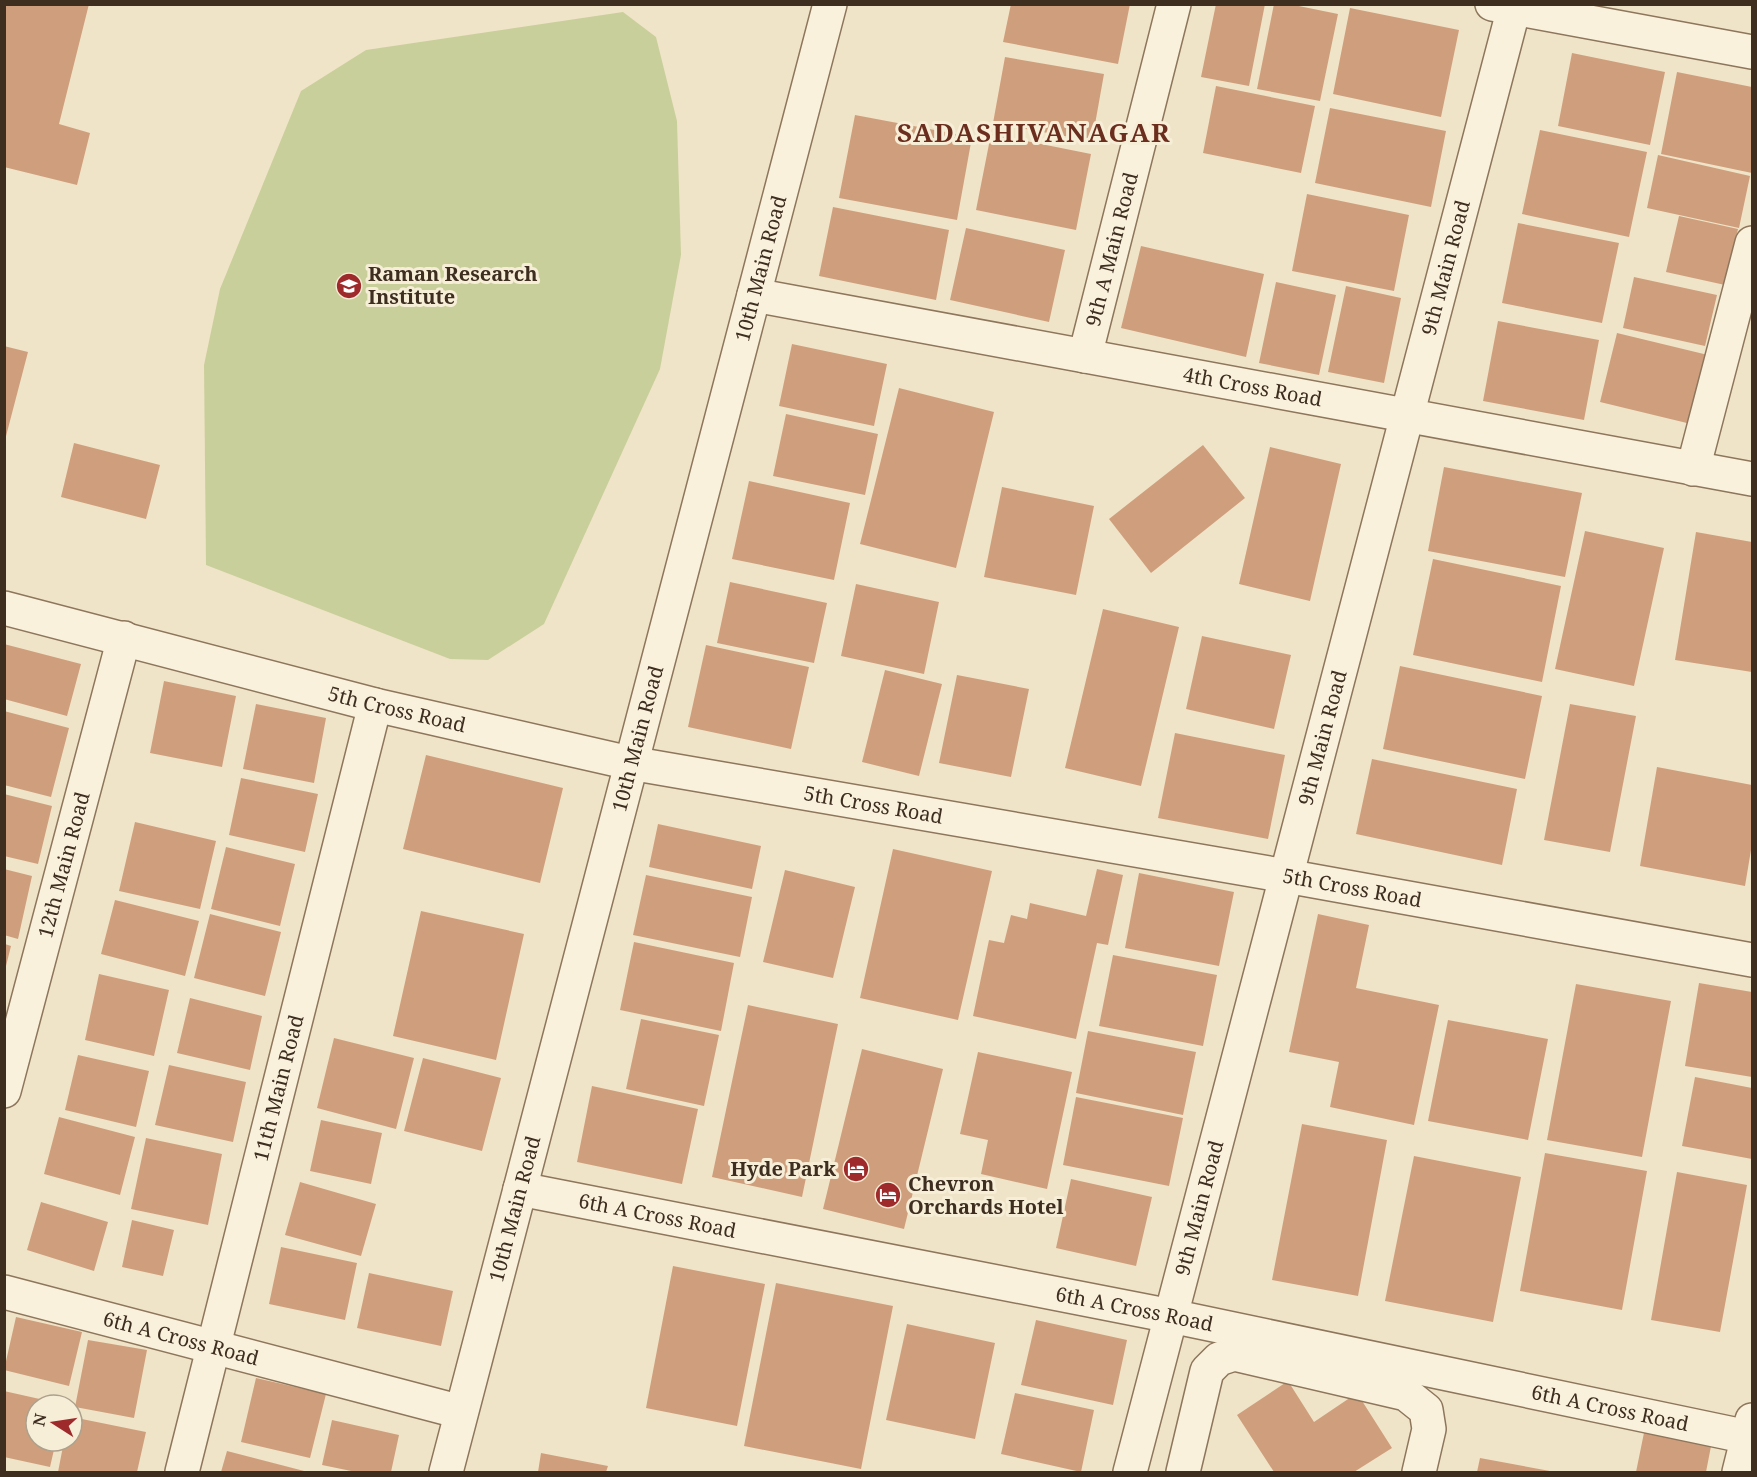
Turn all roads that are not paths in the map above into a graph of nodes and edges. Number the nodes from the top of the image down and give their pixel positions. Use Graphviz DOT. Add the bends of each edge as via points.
graph roads {
  1 [pos="830,4"];
  2 [pos="1174,4"];
  3 [pos="1507,6"];
  4 [pos="1752,52"];
  5 [pos="1752,243"];
  6 [pos="754,295"];
  7 [pos="1085,356"];
  8 [pos="1407,416"];
  9 [pos="1693,469"];
  10 [pos="1752,479"];
  11 [pos="4,608"];
  12 [pos="124,638"];
  13 [pos="375,705"];
  14 [pos="630,763"];
  15 [pos="1286,876"];
  16 [pos="1752,960"];
  17 [pos="4,1091"];
  18 [pos="520,1189"];
  19 [pos="4,1292"];
  20 [pos="1171,1316"];
  21 [pos="214,1347"];
  22 [pos="1155,1378"];
  23 [pos="1203,1389"];
  24 [pos="461,1412"];
  25 [pos="1750,1428"];
  26 [pos="182,1473"];
  27 [pos="446,1473"];
  28 [pos="1130,1473"];
  29 [pos="1183,1473"];
  30 [pos="1419,1473"];
  31 [pos="1739,1473"];
  1 -- 6 [label="street, 10th Main Road"];
  2 -- 7 [label="street, 9th A Main Road"];
  3 -- 4 [label="street"];
  3 -- 8 [label="street, 9th Main Road"];
  5 -- 9 [label="street"];
  6 -- 7 [label="street, 4th Cross Road"];
  6 -- 14 [label="street, 10th Main Road"];
  7 -- 8 [label="street, 4th Cross Road"];
  8 -- 9 [label="street, 4th Cross Road"];
  8 -- 15 [label="street, 9th Main Road"];
  9 -- 10 [label="street, 4th Cross Road"];
  11 -- 12 [label="street, 5th Cross Road"];
  12 -- 13 [label="street, 5th Cross Road"];
  12 -- 17 [label="street, 12th Main Road"];
  13 -- 14 [label="street, 5th Cross Road"];
  13 -- 21 [label="street, 11th Main Road"];
  14 -- 15 [label="street, 5th Cross Road"];
  14 -- 18 [label="street, 10th Main Road"];
  15 -- 16 [label="street, 5th Cross Road"];
  15 -- 20 [label="street, 9th Main Road"];
  18 -- 20 [label="street, 6th A Cross Road"];
  18 -- 24 [label="street, 10th Main Road"];
  19 -- 21 [label="street, 6th A Cross Road"];
  20 -- 22 [label="street, 9th Main Road"];
  20 -- 25 [label="street, 6th A Cross Road"];
  21 -- 24 [label="street, 6th A Cross Road"];
  21 -- 26 [label="street, 11th Main Road"];
  22 -- 23 [label="street"];
  22 -- 28 [label="street, 9th Main Road"];
  23 -- 29 [label="street"];
  23 -- 30 [label="street" via="1206,1371 1234,1354 1406,1395 1426,1410 1429,1429"];
  24 -- 27 [label="street, 10th Main Road"];
  25 -- 31 [label="street"];
}
